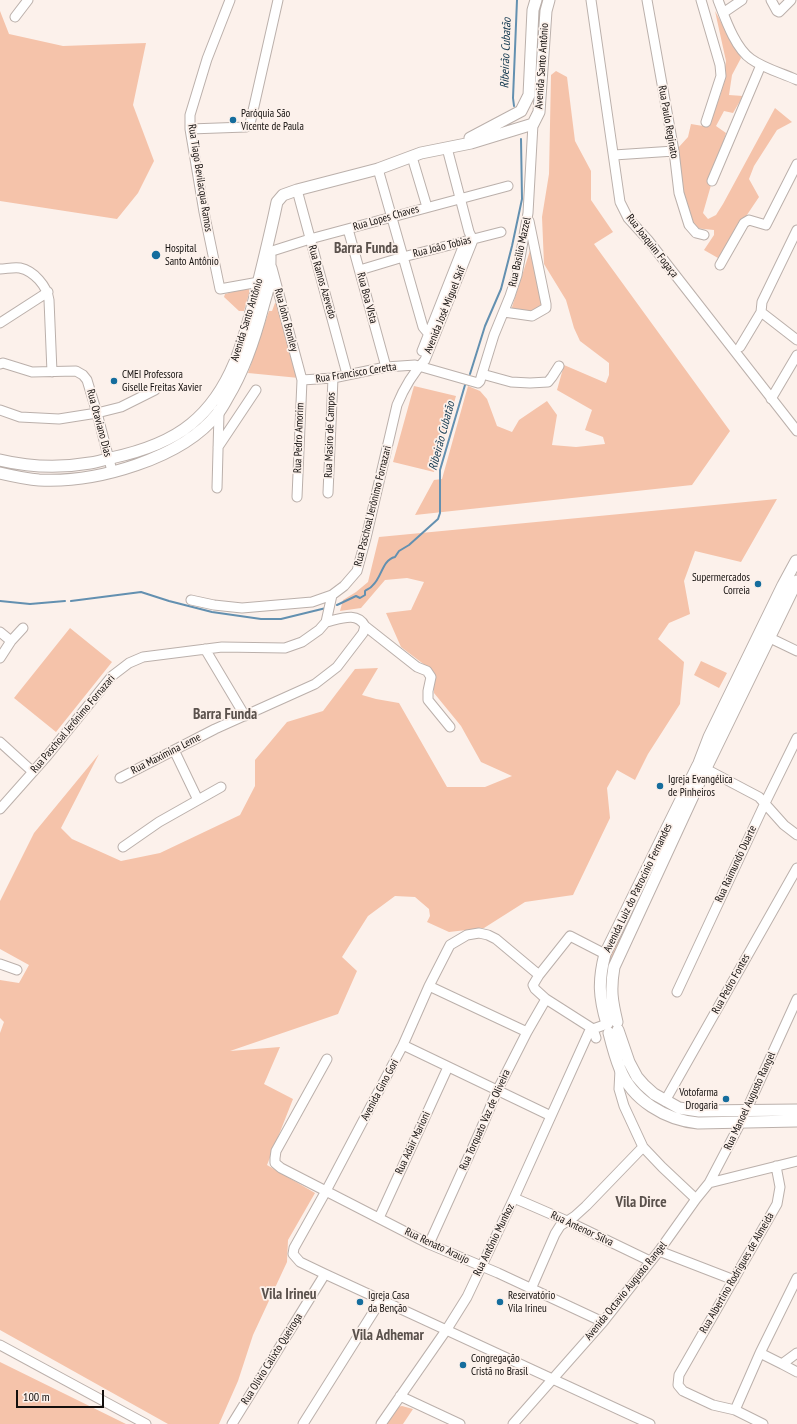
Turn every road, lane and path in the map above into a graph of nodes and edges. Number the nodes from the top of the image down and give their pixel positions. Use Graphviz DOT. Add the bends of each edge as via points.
graph roads {
  1 [pos="28,0"];
  2 [pos="230,0"];
  3 [pos="278,0"];
  4 [pos="536,0"];
  5 [pos="550,0"];
  6 [pos="591,0"];
  7 [pos="647,0"];
  8 [pos="701,0"];
  9 [pos="718,0"];
  10 [pos="742,0"];
  11 [pos="771,0"];
  12 [pos="791,0"];
  13 [pos="723,13"];
  14 [pos="15,17"];
  15 [pos="761,65"];
  16 [pos="797,80"];
  17 [pos="535,95"];
  18 [pos="706,122"];
  19 [pos="523,128"];
  20 [pos="190,130"];
  21 [pos="452,146"];
  22 [pos="674,151"];
  23 [pos="614,154"];
  24 [pos="412,157"];
  25 [pos="797,164"];
  26 [pos="378,169"];
  27 [pos="712,181"];
  28 [pos="508,186"];
  29 [pos="297,190"];
  30 [pos="460,198"];
  31 [pos="427,207"];
  32 [pos="528,213"];
  33 [pos="392,216"];
  34 [pos="348,229"];
  35 [pos="797,230"];
  36 [pos="502,232"];
  37 [pos="704,236"];
  38 [pos="469,238"];
  39 [pos="310,239"];
  40 [pos="268,252"];
  41 [pos="403,257"];
  42 [pos="720,266"];
  43 [pos="0,269"];
  44 [pos="360,270"];
  45 [pos="264,284"];
  46 [pos="48,292"];
  47 [pos="504,312"];
  48 [pos="761,312"];
  49 [pos="0,323"];
  50 [pos="431,335"];
  51 [pos="797,340"];
  52 [pos="740,347"];
  53 [pos="797,354"];
  54 [pos="0,364"];
  55 [pos="419,366"];
  56 [pos="559,366"];
  57 [pos="386,367"];
  58 [pos="52,372"];
  59 [pos="347,374"];
  60 [pos="482,374"];
  61 [pos="333,378"];
  62 [pos="302,380"];
  63 [pos="155,390"];
  64 [pos="256,390"];
  65 [pos="771,399"];
  66 [pos="214,400"];
  67 [pos="0,410"];
  68 [pos="219,412"];
  69 [pos="97,413"];
  70 [pos="797,431"];
  71 [pos="218,447"];
  72 [pos="134,452"];
  73 [pos="109,459"];
  74 [pos="0,460"];
  75 [pos="139,464"];
  76 [pos="112,472"];
  77 [pos="0,473"];
  78 [pos="217,488"];
  79 [pos="328,493"];
  80 [pos="297,497"];
  81 [pos="797,561"];
  82 [pos="797,581"];
  83 [pos="332,595"];
  84 [pos="191,600"];
  85 [pos="326,622"];
  86 [pos="366,626"];
  87 [pos="23,628"];
  88 [pos="0,632"];
  89 [pos="770,638"];
  90 [pos="11,641"];
  91 [pos="205,649"];
  92 [pos="797,651"];
  93 [pos="0,658"];
  94 [pos="245,716"];
  95 [pos="450,727"];
  96 [pos="797,738"];
  97 [pos="0,742"];
  98 [pos="174,750"];
  99 [pos="703,766"];
  100 [pos="33,772"];
  101 [pos="120,778"];
  102 [pos="221,787"];
  103 [pos="198,800"];
  104 [pos="765,803"];
  105 [pos="0,809"];
  106 [pos="797,835"];
  107 [pos="123,847"];
  108 [pos="654,867"];
  109 [pos="797,868"];
  110 [pos="605,954"];
  111 [pos="0,964"];
  112 [pos="17,970"];
  113 [pos="536,979"];
  114 [pos="429,986"];
  115 [pos="677,992"];
  116 [pos="546,999"];
  117 [pos="797,999"];
  118 [pos="793,1017"];
  119 [pos="613,1027"];
  120 [pos="593,1029"];
  121 [pos="527,1032"];
  122 [pos="596,1038"];
  123 [pos="584,1044"];
  124 [pos="403,1045"];
  125 [pos="328,1059"];
  126 [pos="448,1067"];
  127 [pos="620,1070"];
  128 [pos="497,1091"];
  129 [pos="634,1091"];
  130 [pos="623,1099"];
  131 [pos="665,1101"];
  132 [pos="747,1110"];
  133 [pos="797,1110"];
  134 [pos="551,1116"];
  135 [pos="797,1121"];
  136 [pos="742,1122"];
  137 [pos="643,1147"];
  138 [pos="797,1161"];
  139 [pos="776,1166"];
  140 [pos="709,1183"];
  141 [pos="326,1191"];
  142 [pos="514,1198"];
  143 [pos="696,1199"];
  144 [pos="378,1218"];
  145 [pos="567,1221"];
  146 [pos="429,1244"];
  147 [pos="659,1251"];
  148 [pos="650,1261"];
  149 [pos="481,1266"];
  150 [pos="325,1274"];
  151 [pos="797,1278"];
  152 [pos="734,1280"];
  153 [pos="531,1289"];
  154 [pos="381,1300"];
  155 [pos="603,1322"];
  156 [pos="447,1329"];
  157 [pos="0,1345"];
  158 [pos="760,1353"];
  159 [pos="797,1353"];
  160 [pos="782,1364"];
  161 [pos="797,1372"];
  162 [pos="552,1380"];
  163 [pos="400,1396"];
  164 [pos="735,1410"];
  165 [pos="146,1424"];
  166 [pos="232,1424"];
  167 [pos="303,1424"];
  168 [pos="381,1424"];
  169 [pos="460,1424"];
  170 [pos="513,1424"];
  171 [pos="650,1424"];
  172 [pos="763,1424"];
  1 -- 14 [label="street"];
  2 -- 20 [label="street, Rua Tiago Bevilacqua Ramos" via="196,93 190,115"];
  3 -- 20 [label="street" via="250,124 246,127"];
  4 -- 17 [label="main road, Avenida Santo Antônio" via="533,10"];
  5 -- 17 [label="main road, Avenida Santo Antônio" via="546,11"];
  6 -- 23 [label="street, Rua Joaquim Fogaça"];
  7 -- 22 [label="street, Rua Paulo Reginato"];
  8 -- 18 [label="street" via="721,76"];
  9 -- 13 [label="street"];
  10 -- 13 [label="street"];
  11 -- 12 [label="street" via="779,12"];
  13 -- 15 [label="street" via="744,53"];
  15 -- 16 [label="street"];
  15 -- 27 [label="street"];
  17 -- 19 [label="main road, Avenida Santo Antônio" via="539,112"];
  17 -- 21 [label="main road, Avenida Santo Antônio" via="521,111"];
  19 -- 21 [label="main road, Avenida Santo Antônio"];
  19 -- 32 [label="street, Rua Basilio Mazzel"];
  20 -- 45 [label="street, Rua Tiago Bevilacqua Ramos" via="220,289"];
  21 -- 24 [label="main road, Avenida Santo Antônio"];
  21 -- 30 [label="street"];
  22 -- 23 [label="street"];
  22 -- 37 [label="street, Rua Paulo Reginato" via="679,193 689,225 696,233"];
  23 -- 65 [label="street, Rua Joaquim Fogaça" via="620,202 628,218 648,240"];
  24 -- 26 [label="main road, Avenida Santo Antônio"];
  24 -- 31 [label="street"];
  25 -- 42 [label="street" via="766,224 749,220 744,223"];
  26 -- 29 [label="main road, Avenida Santo Antônio"];
  26 -- 33 [label="street"];
  28 -- 30 [label="street, Rua Lopes Chaves"];
  29 -- 39 [label="street, Rua Ramos Azevedo"];
  29 -- 40 [label="main road, Avenida Santo Antônio" via="283,195 277,202"];
  30 -- 31 [label="street, Rua Lopes Chaves"];
  30 -- 38 [label="street"];
  31 -- 33 [label="street, Rua Lopes Chaves"];
  32 -- 47 [label="street, Rua Basilio Mazzel" via="517,275"];
  32 -- 47 [label="street" via="546,306 545,310 532,316"];
  33 -- 34 [label="street, Rua Lopes Chaves"];
  33 -- 41 [label="street"];
  34 -- 39 [label="street, Rua Lopes Chaves"];
  34 -- 44 [label="street, Rua Boa VIsta"];
  35 -- 48 [label="street" via="762,302"];
  36 -- 38 [label="street, Rua João Tobias"];
  38 -- 41 [label="street, Rua João Tobias"];
  38 -- 50 [label="street, Avenida José Miguel Skif"];
  39 -- 40 [label="street, Rua Lopes Chaves"];
  39 -- 59 [label="street, Rua Ramos Azevedo"];
  40 -- 45 [label="main road, Avenida Santo Antônio"];
  40 -- 62 [label="street, Rua John Bronley"];
  41 -- 44 [label="street, Rua João Tobias"];
  41 -- 50 [label="street" via="423,327"];
  43 -- 46 [label="street" via="26,270 42,283"];
  44 -- 57 [label="street, Rua Boa VIsta"];
  45 -- 66 [label="main road, Avenida Santo Antônio" via="232,371"];
  45 -- 68 [label="main road, Avenida Santo Antônio" via="258,328 241,374"];
  46 -- 49 [label="street"];
  46 -- 58 [label="street"];
  47 -- 60 [label="street, Rua Basilio Mazzel" via="489,348"];
  48 -- 51 [label="street"];
  48 -- 52 [label="street"];
  50 -- 55 [label="street, Avenida José Miguel Skif" via="419,358"];
  53 -- 65 [label="street"];
  54 -- 58 [label="street" via="32,372"];
  55 -- 57 [label="street, Rua Francisco Ceretta"];
  55 -- 60 [label="street, Rua Francisco Ceretta" via="478,383"];
  55 -- 83 [label="street, Rua Paschoal Jerônimo Fornazari" via="404,388 397,405 357,571"];
  56 -- 60 [label="street" via="548,382 511,382"];
  57 -- 59 [label="street, Rua Francisco Ceretta"];
  58 -- 69 [label="street, Rua Otaviano Dias" via="76,371 83,375 87,380"];
  59 -- 61 [label="street, Rua Francisco Ceretta"];
  61 -- 62 [label="street, Rua Francisco Ceretta"];
  61 -- 79 [label="street, Rua Masiro de Campos"];
  62 -- 80 [label="street, Rua Pedro Amorim"];
  63 -- 69 [label="street" via="121,407"];
  64 -- 71 [label="street"];
  65 -- 70 [label="street, Rua Joaquim Fogaça"];
  66 -- 68 [label="street"];
  66 -- 72 [label="main road, Avenida Santo Antônio" via="191,424 170,438"];
  67 -- 69 [label="street" via="20,417 59,419"];
  68 -- 71 [label="street"];
  68 -- 75 [label="main road, Avenida Santo Antônio" via="194,437 165,454"];
  69 -- 73 [label="street, Rua Otaviano Dias"];
  71 -- 78 [label="street"];
  72 -- 73 [label="main road, Avenida Santo Antônio"];
  72 -- 75 [label="main road"];
  73 -- 74 [label="main road, Avenida Santo Antônio" via="53,466 34,466"];
  73 -- 76 [label="street, Rua Otaviano Dias"];
  75 -- 76 [label="main road, Avenida Santo Antônio"];
  76 -- 77 [label="main road, Avenida Santo Antônio" via="69,479 40,480"];
  81 -- 99 [label="main road, Avenida Luiz do Patrocinio Fernandes" via="709,737"];
  82 -- 89 [label="main road, Avenida Luiz do Patrocinio Fernandes"];
  83 -- 84 [label="street" via="312,602 242,608"];
  83 -- 85 [label="street"];
  85 -- 86 [label="street" via="352,616 360,619"];
  85 -- 91 [label="street, Rua Paschoal Jerônimo Fornazari" via="302,642 285,648"];
  86 -- 94 [label="street, Rua Maximina Leme" via="364,633 337,667 315,684"];
  86 -- 95 [label="street" via="417,667 426,671 430,677 428,700"];
  87 -- 90 [label="street"];
  88 -- 90 [label="street"];
  89 -- 92 [label="street"];
  89 -- 99 [label="main road, Avenida Luiz do Patrocinio Fernandes"];
  90 -- 93 [label="street"];
  91 -- 94 [label="street"];
  91 -- 100 [label="street, Rua Paschoal Jerônimo Fornazari" via="142,657 129,662 112,676"];
  94 -- 98 [label="street, Rua Maximina Leme"];
  96 -- 104 [label="street, Rua Raimundo Duarte"];
  97 -- 100 [label="street"];
  98 -- 101 [label="street, Rua Maximina Leme"];
  98 -- 103 [label="street"];
  99 -- 104 [label="street" via="760,797"];
  99 -- 108 [label="main road, Avenida Luiz do Patrocinio Fernandes"];
  100 -- 105 [label="street, Rua Paschoal Jerônimo Fornazari"];
  102 -- 103 [label="street"];
  103 -- 107 [label="street" via="159,822"];
  104 -- 106 [label="street" via="784,825"];
  104 -- 115 [label="street, Rua Raimundo Duarte"];
  108 -- 110 [label="main road, Avenida Luiz do Patrocinio Fernandes"];
  108 -- 119 [label="main road, Avenida Luiz do Patrocinio Fernandes" via="614,968 611,981"];
  109 -- 131 [label="street, Rua Pedro Fontes"];
  110 -- 113 [label="street" via="570,936"];
  110 -- 119 [label="main road, Avenida Luiz do Patrocinio Fernandes" via="599,981 603,1010"];
  111 -- 112 [label="street"];
  113 -- 114 [label="street, Avenida Gino Gori" via="496,939 479,933 467,935 450,945"];
  113 -- 116 [label="street" via="533,987"];
  114 -- 121 [label="street"];
  114 -- 124 [label="street, Avenida Gino Gori"];
  116 -- 120 [label="street"];
  116 -- 121 [label="street, Rua Torquato Vaz de Oliveira"];
  117 -- 118 [label="street, Rua Manoel Augusto Rangel"];
  118 -- 132 [label="street, Rua Manoel Augusto Rangel"];
  119 -- 120 [label="street"];
  119 -- 122 [label="street"];
  119 -- 127 [label="main road, Avenida Luiz do Patrocinio Fernandes"];
  119 -- 131 [label="main road, Avenida Luiz do Patrocinio Fernandes" via="636,1075 644,1085"];
  120 -- 122 [label="street"];
  120 -- 123 [label="street, Rua Antônio Munhoz"];
  121 -- 128 [label="street, Rua Torquato Vaz de Oliveira"];
  122 -- 123 [label="street"];
  123 -- 134 [label="street, Rua Antônio Munhoz"];
  124 -- 126 [label="street"];
  124 -- 141 [label="street, Avenida Gino Gori"];
  125 -- 141 [label="street, Rua Renato Araujo" via="276,1151 275,1158 275,1163 281,1168"];
  126 -- 128 [label="street"];
  126 -- 144 [label="street, Rua Adair Marioni"];
  127 -- 129 [label="main road, Avenida Luiz do Patrocinio Fernandes"];
  127 -- 130 [label="street" via="619,1089"];
  128 -- 134 [label="street"];
  128 -- 146 [label="street, Rua Torquato Vaz de Oliveira"];
  129 -- 130 [label="street"];
  129 -- 136 [label="main road, Avenida Luiz do Patrocinio Fernandes" via="648,1104 675,1119 698,1123"];
  130 -- 137 [label="street"];
  131 -- 132 [label="main road, Avenida Luiz do Patrocinio Fernandes" via="689,1111"];
  132 -- 133 [label="main road, Avenida Luiz do Patrocinio Fernandes"];
  132 -- 136 [label="street, Rua Manoel Augusto Rangel"];
  134 -- 142 [label="street, Rua Antônio Munhoz"];
  135 -- 136 [label="main road, Avenida Luiz do Patrocinio Fernandes"];
  136 -- 140 [label="street, Rua Manoel Augusto Rangel"];
  137 -- 143 [label="street"];
  137 -- 145 [label="street" via="586,1206"];
  138 -- 139 [label="street"];
  139 -- 140 [label="street"];
  139 -- 152 [label="street, Rua Albertino Rodrigues de Almeida" via="780,1187 777,1204"];
  140 -- 143 [label="street, Rua Manoel Augusto Rangel"];
  141 -- 144 [label="street, Rua Renato Araujo"];
  141 -- 150 [label="street, Avenida Gino Gori" via="293,1254 300,1262"];
  142 -- 145 [label="street, Rua Antenor Silva"];
  142 -- 149 [label="street, Rua Antônio Munhoz"];
  143 -- 147 [label="street, Avenida Octavio Augusto Rangel"];
  144 -- 146 [label="street, Rua Renato Araujo"];
  145 -- 148 [label="street, Rua Antenor Silva"];
  145 -- 153 [label="street" via="555,1234"];
  146 -- 149 [label="street, Rua Renato Araujo"];
  147 -- 148 [label="street, Avenida Octavio Augusto Rangel"];
  147 -- 152 [label="street"];
  148 -- 155 [label="street, Avenida Octavio Augusto Rangel"];
  149 -- 153 [label="street, Rua Renato Araujo"];
  149 -- 156 [label="street, Rua Antônio Munhoz" via="467,1297"];
  150 -- 154 [label="street"];
  150 -- 166 [label="street, Rua Olívio Calixto Queiroga"];
  151 -- 158 [label="street"];
  152 -- 164 [label="street, Rua Albertino Rodrigues de Almeida" via="679,1375 678,1385 683,1392 713,1405"];
  153 -- 155 [label="street, Rua Renato Araujo"];
  154 -- 156 [label="street"];
  154 -- 167 [label="street"];
  155 -- 162 [label="street, Avenida Octavio Augusto Rangel"];
  156 -- 162 [label="street"];
  156 -- 163 [label="street, Rua Antônio Munhoz"];
  157 -- 165 [label="street"];
  158 -- 160 [label="street"];
  158 -- 164 [label="street"];
  159 -- 160 [label="street"];
  160 -- 161 [label="street"];
  162 -- 170 [label="street"];
  162 -- 171 [label="street"];
  163 -- 168 [label="street, Rua Antônio Munhoz"];
  163 -- 169 [label="street"];
  164 -- 172 [label="street"];
}
